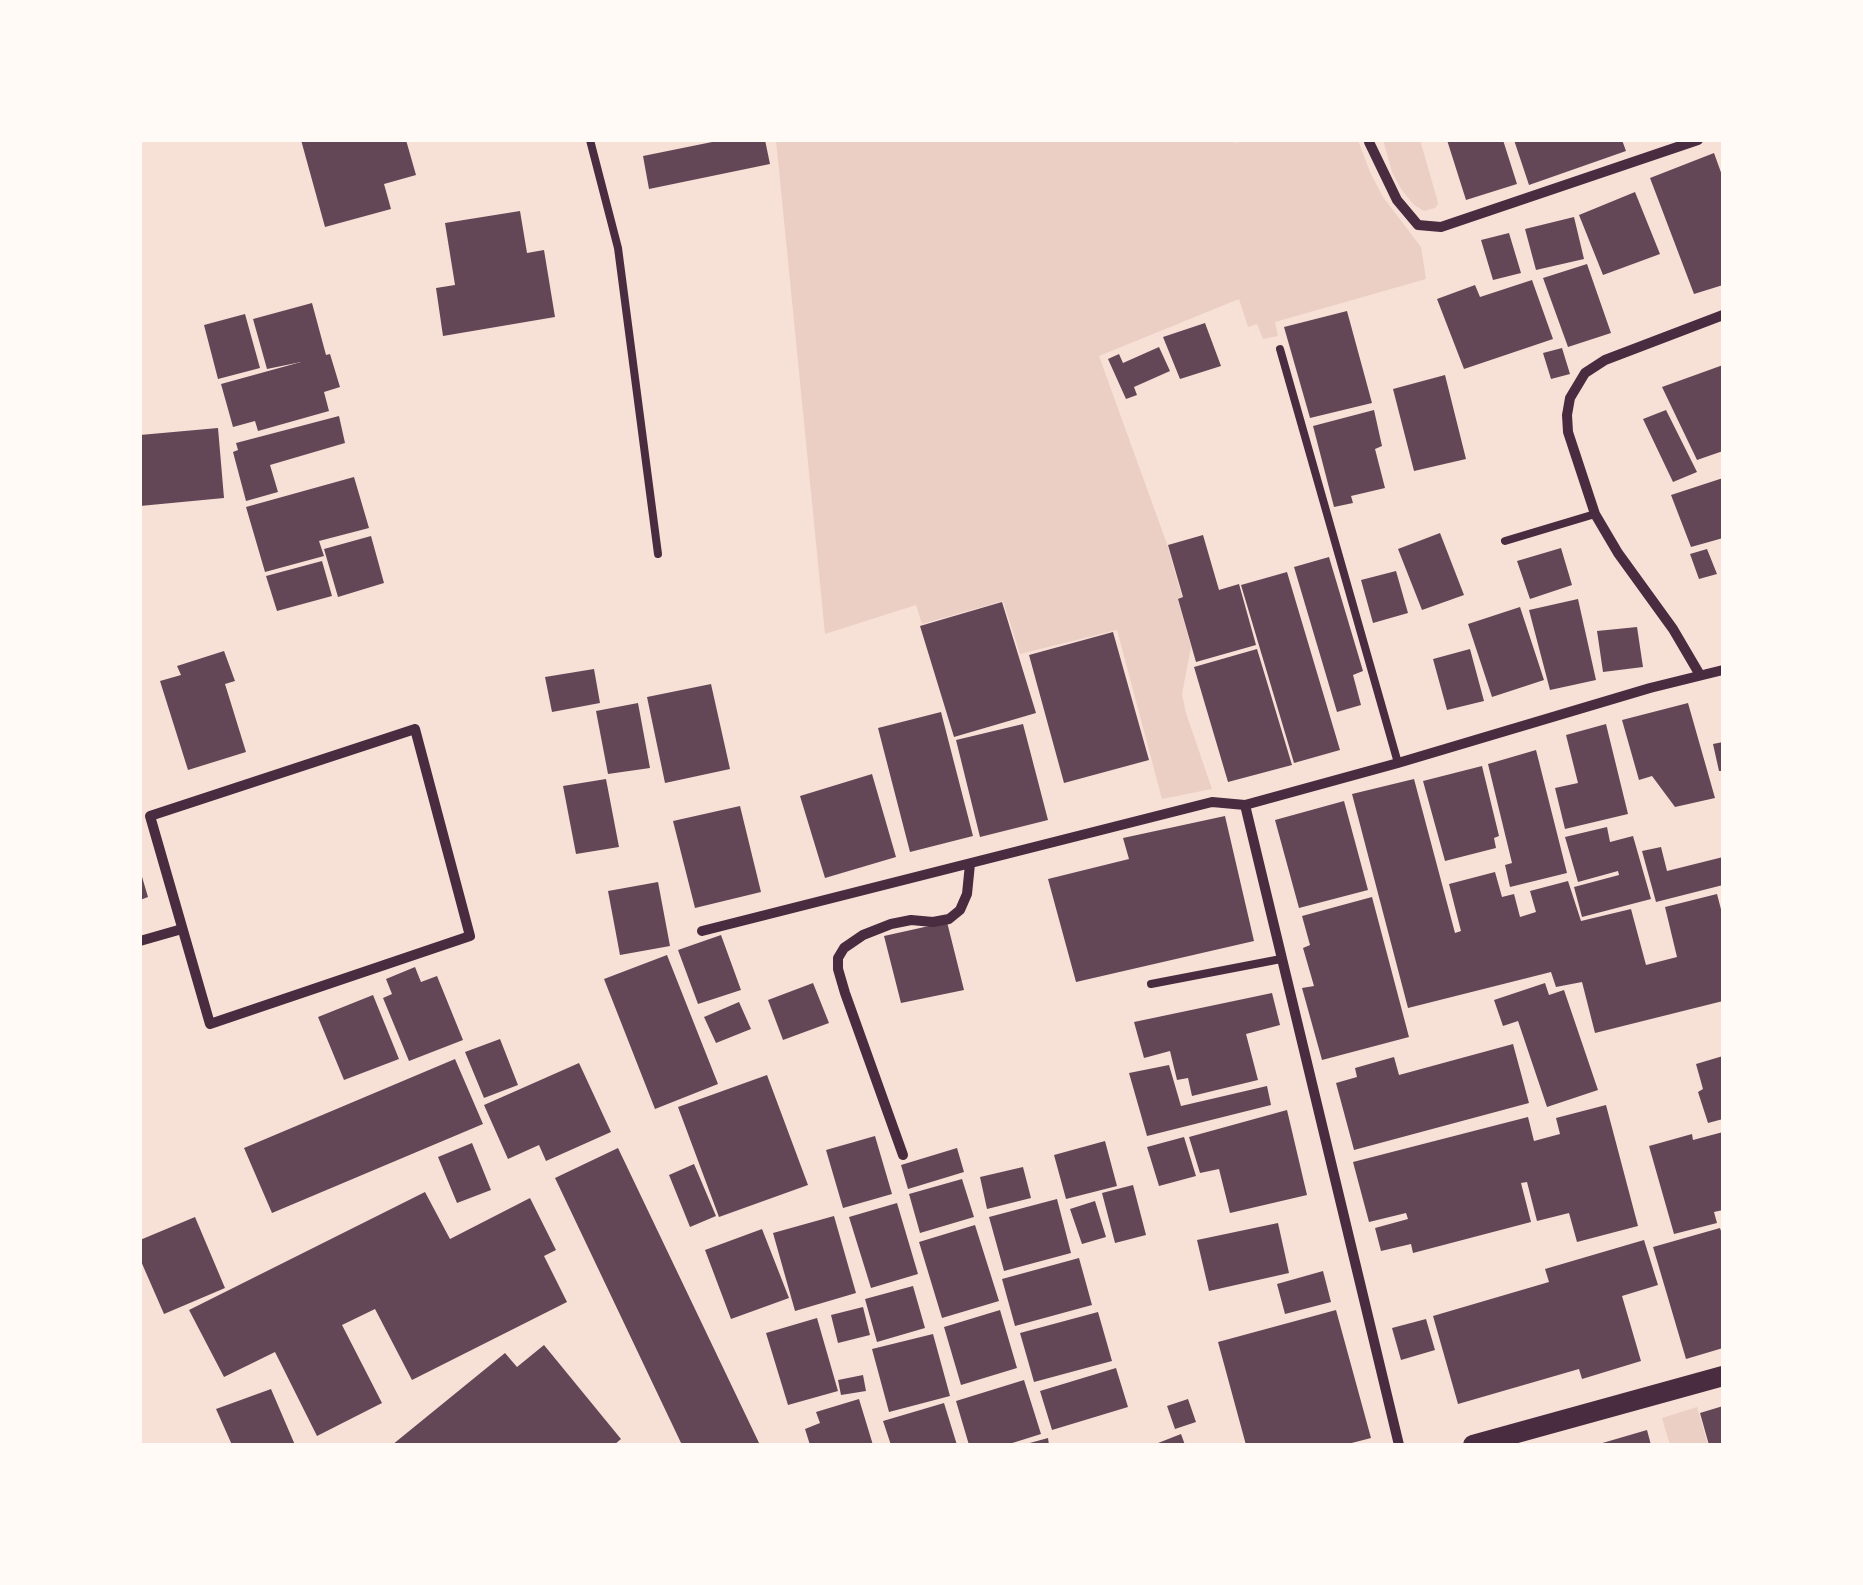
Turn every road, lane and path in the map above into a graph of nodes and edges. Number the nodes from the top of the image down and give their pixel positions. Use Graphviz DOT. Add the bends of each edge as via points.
graph roads {
  1 [pos="590,140"];
  2 [pos="1698,140"];
  3 [pos="1369,142"];
  4 [pos="1723,315"];
  5 [pos="1280,349"];
  6 [pos="1595,514"];
  7 [pos="1505,542"];
  8 [pos="658,554"];
  9 [pos="1723,670"];
  10 [pos="1700,675"];
  11 [pos="1398,763"];
  12 [pos="1245,805"];
  13 [pos="970,864"];
  14 [pos="182,929"];
  15 [pos="702,931"];
  16 [pos="140,941"];
  17 [pos="1281,959"];
  18 [pos="1151,984"];
  19 [pos="903,1155"];
  20 [pos="1723,1376"];
  21 [pos="1400,1445"];
  22 [pos="1473,1445"];
  1 -- 8 [label="lane" via="618,248"];
  2 -- 3 [label="street" via="1440,227 1418,224 1397,200"];
  4 -- 6 [label="street" via="1605,360 1585,374 1570,398 1568,432"];
  5 -- 11 [label="lane"];
  6 -- 7 [label="lane"];
  6 -- 10 [label="street"];
  9 -- 10 [label="street"];
  10 -- 11 [label="street"];
  11 -- 12 [label="street"];
  12 -- 13 [label="street" via="1212,802"];
  12 -- 17 [label="street"];
  13 -- 15 [label="street"];
  13 -- 19 [label="street" via="968,894 949,919 891,924 863,935 838,958"];
  14 -- 14 [label="street" via="210,1024 470,936 415,729 150,816"];
  14 -- 16 [label="street"];
  17 -- 18 [label="lane"];
  17 -- 21 [label="street"];
  20 -- 22 [label="main road"];
}
